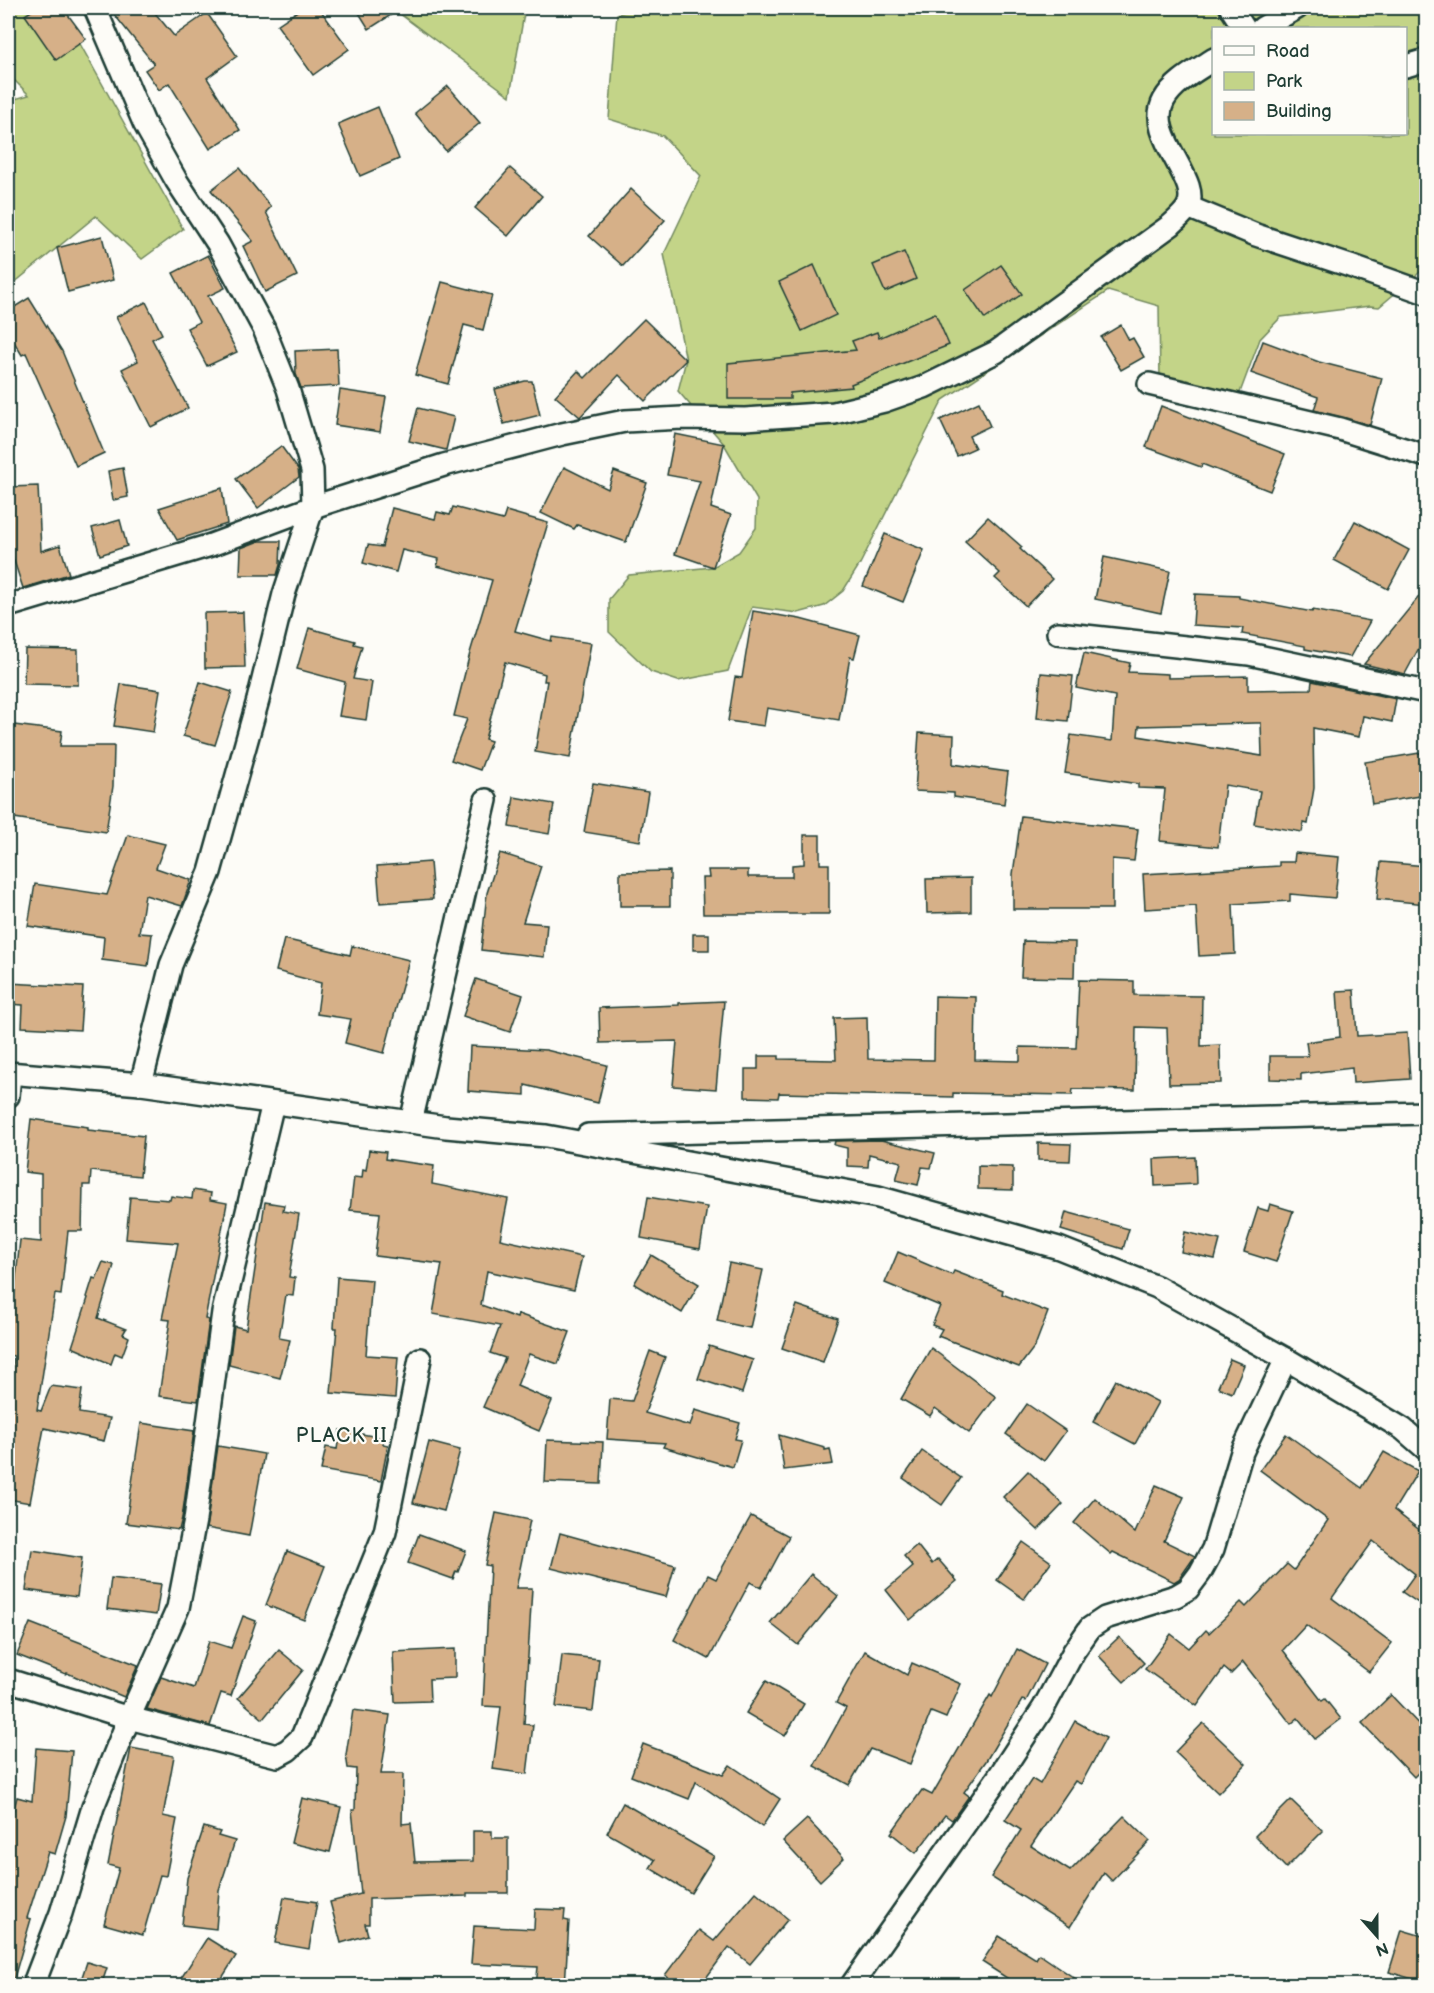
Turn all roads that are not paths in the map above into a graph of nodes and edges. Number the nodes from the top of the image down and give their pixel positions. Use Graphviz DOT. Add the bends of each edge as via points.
graph roads {
  1 [pos="95,8"];
  2 [pos="1231,8"];
  3 [pos="1297,8"];
  4 [pos="1243,27"];
  5 [pos="1264,27"];
  6 [pos="1426,60"];
  7 [pos="1212,63"];
  8 [pos="1407,66"];
  9 [pos="1188,207"];
  10 [pos="1426,294"];
  11 [pos="1149,384"];
  12 [pos="1426,456"];
  13 [pos="313,507"];
  14 [pos="8,606"];
  15 [pos="1058,633"];
  16 [pos="1426,693"];
  17 [pos="486,800"];
  18 [pos="9,1073"];
  19 [pos="141,1084"];
  20 [pos="8,1096"];
  21 [pos="273,1103"];
  22 [pos="1426,1113"];
  23 [pos="411,1122"];
  24 [pos="546,1136"];
  25 [pos="420,1359"];
  26 [pos="1286,1359"];
  27 [pos="1426,1449"];
  28 [pos="8,1680"];
  29 [pos="129,1718"];
  30 [pos="33,1986"];
  31 [pos="851,1986"];
  1 -- 13 [label="street" via="144,123 218,244 264,329 288,389 312,470"];
  2 -- 4 [label="street"];
  3 -- 5 [label="street"];
  6 -- 8 [label="street"];
  7 -- 9 [label="street" via="1177,85 1163,101 1160,116 1161,131 1185,179"];
  9 -- 10 [label="street"];
  9 -- 13 [label="street" via="1171,225 996,352 914,391 834,413 625,421 444,465"];
  11 -- 12 [label="street" via="1340,429"];
  13 -- 14 [label="street" via="211,545"];
  13 -- 19 [label="street" via="284,594 210,872 171,965"];
  15 -- 16 [label="street" via="1249,654"];
  17 -- 23 [label="street"];
  18 -- 19 [label="street"];
  18 -- 20 [label="street"];
  19 -- 21 [label="street"];
  21 -- 23 [label="street"];
  21 -- 29 [label="street" via="223,1312 195,1520 178,1608"];
  22 -- 24 [label="street"];
  23 -- 24 [label="street"];
  24 -- 26 [label="street" via="879,1197 1059,1248 1157,1287"];
  25 -- 29 [label="street" via="385,1532 302,1737 278,1756"];
  26 -- 27 [label="street" via="1403,1429"];
  26 -- 31 [label="street" via="1242,1452 1214,1549 1200,1573 1188,1589 1176,1596 1105,1618 1090,1628 997,1779"];
  28 -- 29 [label="street"];
  29 -- 30 [label="street" via="93,1807 61,1913"];
}
